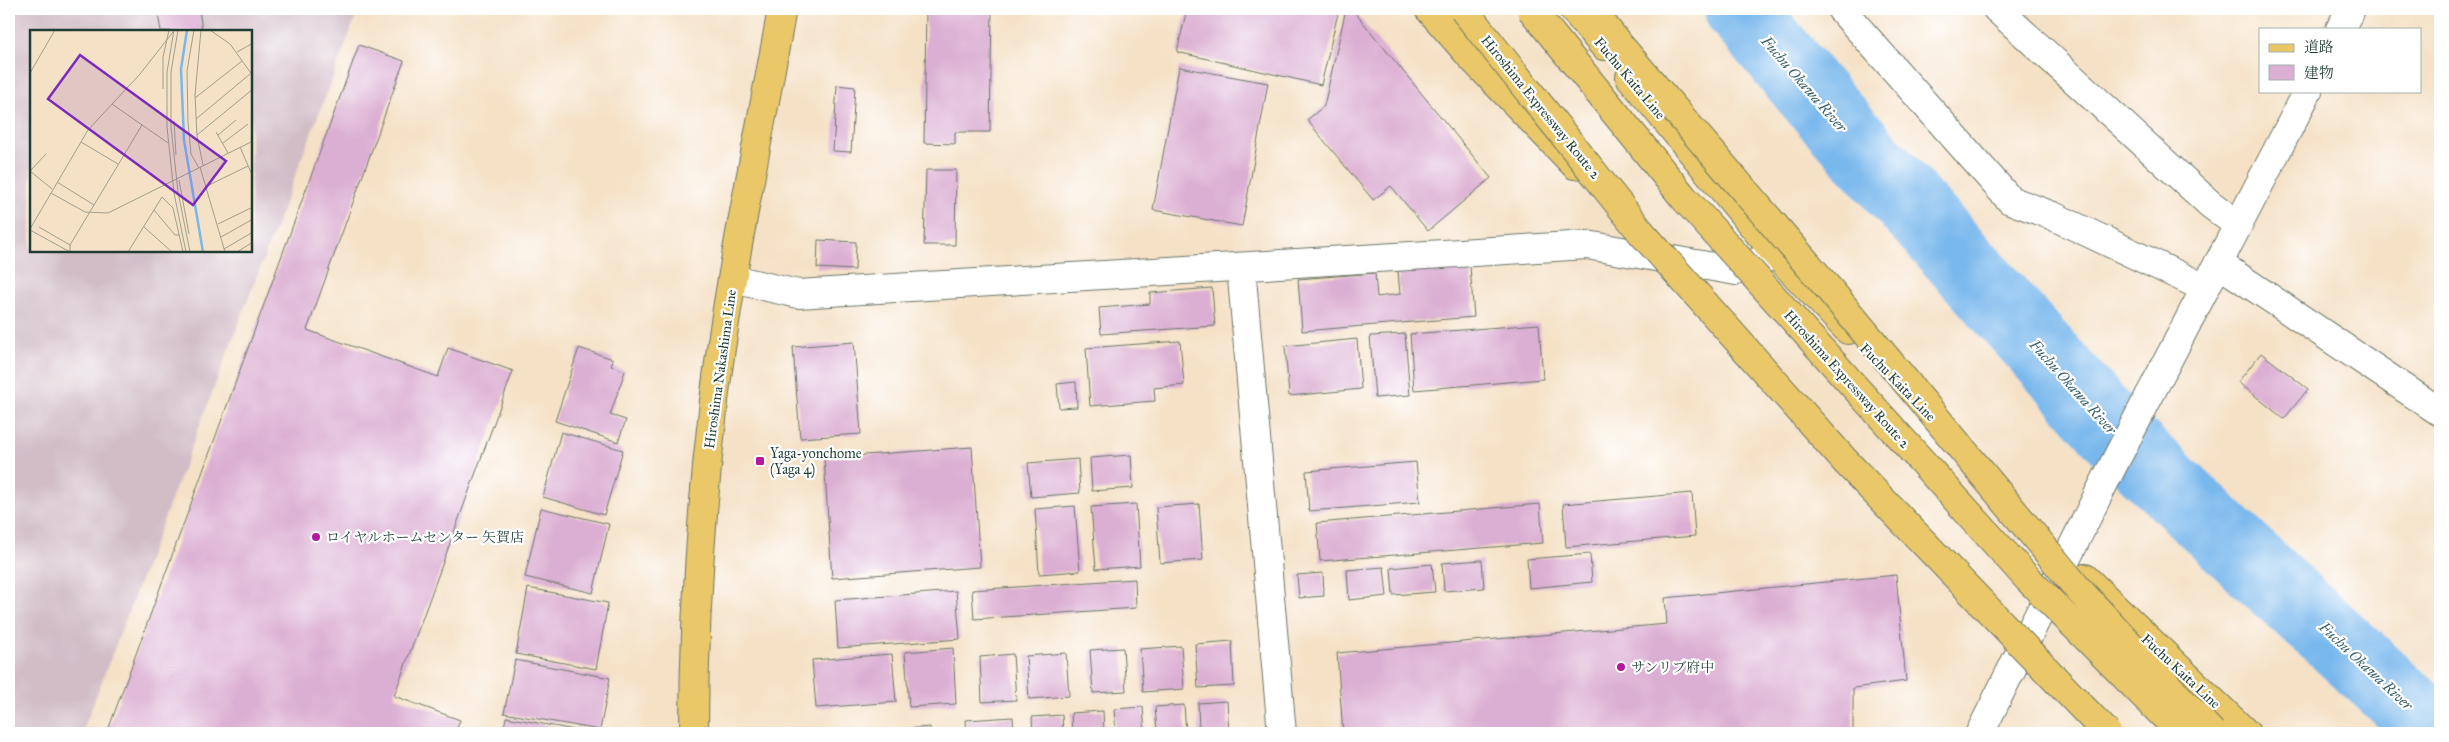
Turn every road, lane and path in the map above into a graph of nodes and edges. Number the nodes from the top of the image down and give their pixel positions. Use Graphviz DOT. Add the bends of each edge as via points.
graph roads {
  1 [pos="782,9"];
  2 [pos="1430,9"];
  3 [pos="1463,9"];
  4 [pos="1531,9"];
  5 [pos="1573,9"];
  6 [pos="1591,9"];
  7 [pos="1841,9"];
  8 [pos="1997,9"];
  9 [pos="2350,9"];
  10 [pos="2340,28"];
  11 [pos="2307,92"];
  12 [pos="2238,225"];
  13 [pos="1641,232"];
  14 [pos="1776,254"];
  15 [pos="2218,263"];
  16 [pos="1241,267"];
  17 [pos="733,279"];
  18 [pos="2205,288"];
  19 [pos="2440,412"];
  20 [pos="2066,559"];
  21 [pos="694,733"];
  22 [pos="1282,733"];
  23 [pos="1980,733"];
  24 [pos="2107,733"];
  25 [pos="2182,733"];
  26 [pos="2212,733"];
  27 [pos="2246,733"];
  1 -- 17 [label="main road, Hiroshima Nakashima Line"];
  2 -- 13 [label="main road, bridge" via="1478,65"];
  3 -- 13 [label="main road, Hiroshima Expressway Route 2, bridge"];
  4 -- 25 [label="main road, Hiroshima Expressway Route 2, bridge" via="1684,198 2028,578"];
  5 -- 14 [label="main road, Fuchu Kaita Line"];
  6 -- 26 [label="main road, bridge" via="2080,590"];
  7 -- 18 [label="street" via="2010,200 2053,216"];
  8 -- 12 [label="street" via="2210,204"];
  9 -- 10 [label="street"];
  11 -- 12 [label="street"];
  12 -- 15 [label="street"];
  13 -- 24 [label="main road, Hiroshima Expressway Route 2, bridge" via="1845,461"];
  14 -- 16 [label="street" via="1736,271 1587,245"];
  14 -- 20 [label="main road, Fuchu Kaita Line"];
  15 -- 18 [label="street"];
  15 -- 19 [label="street"];
  16 -- 17 [label="street" via="798,294"];
  16 -- 22 [label="street"];
  17 -- 21 [label="main road, Hiroshima Nakashima Line" via="714,399 702,520"];
  18 -- 20 [label="street"];
  20 -- 23 [label="street"];
  20 -- 27 [label="main road, Fuchu Kaita Line"];
}
